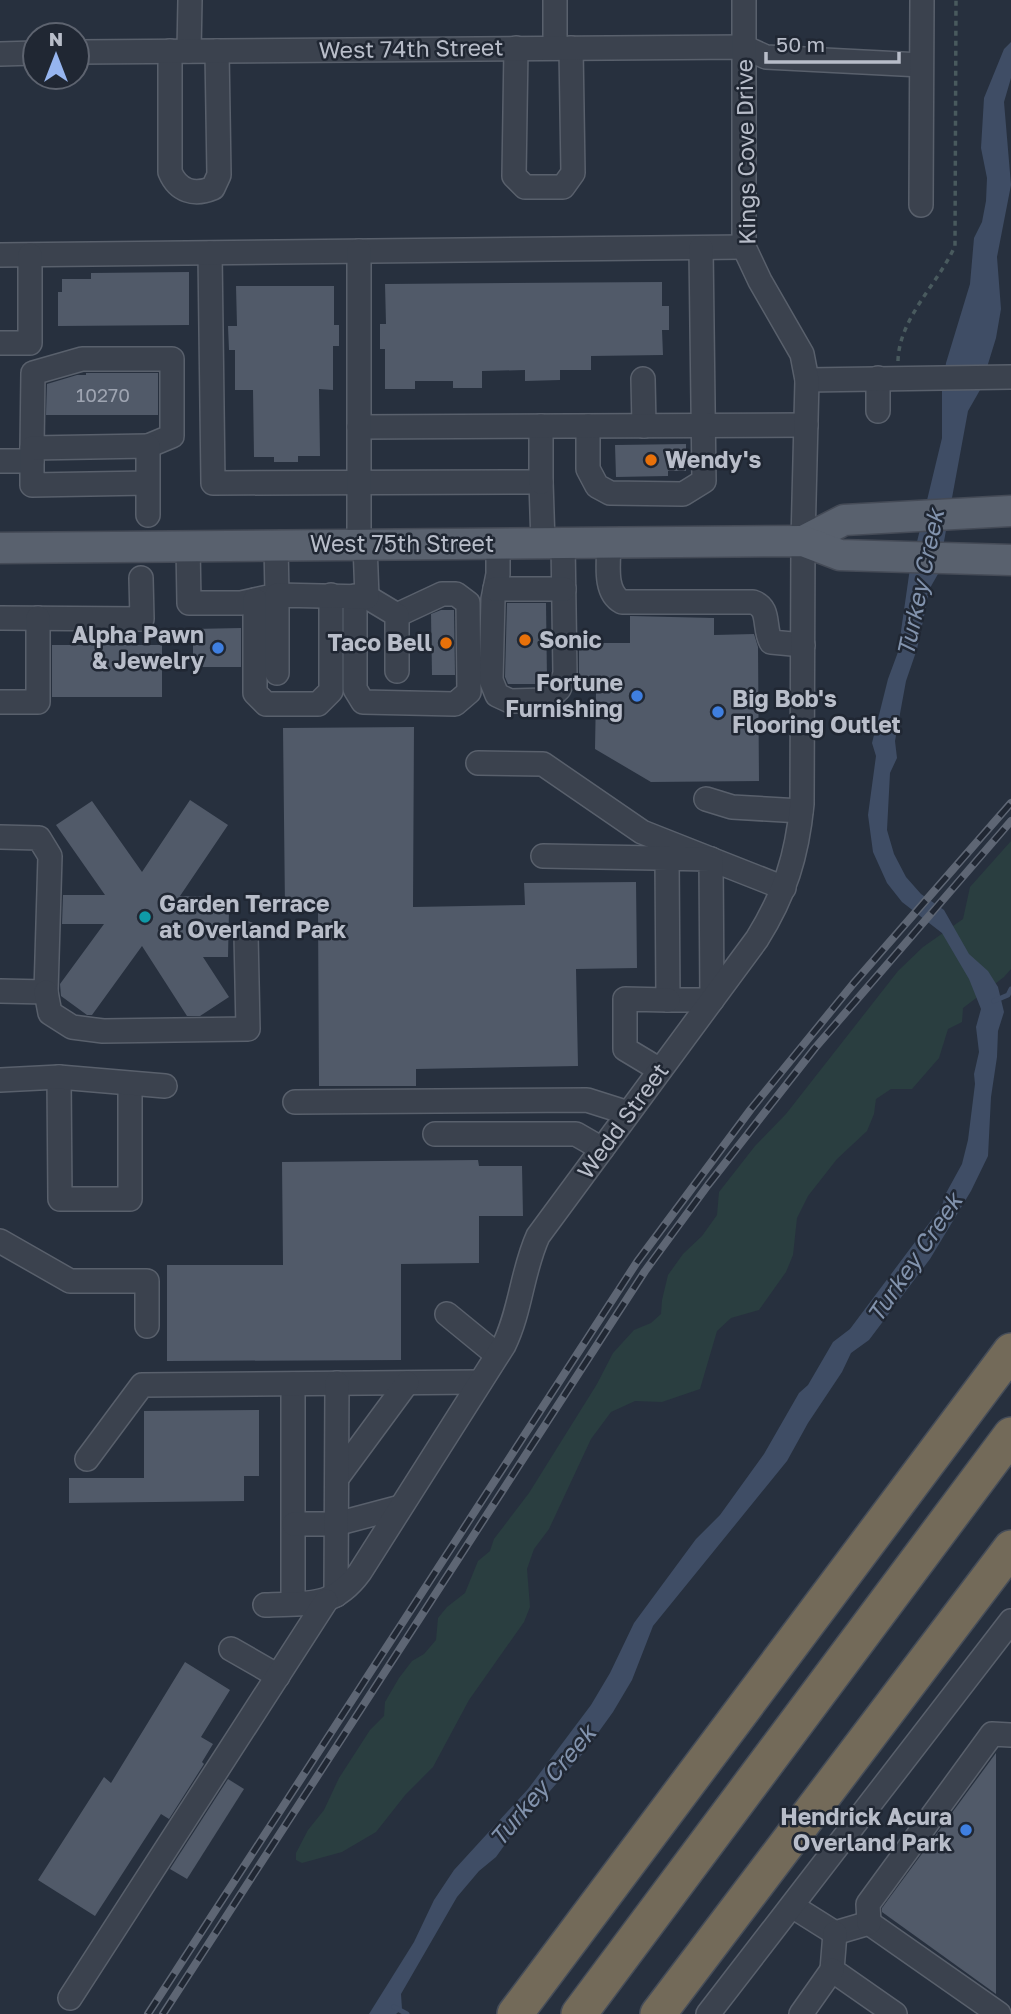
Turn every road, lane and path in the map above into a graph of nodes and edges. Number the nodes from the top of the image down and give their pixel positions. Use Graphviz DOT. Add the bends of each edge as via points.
graph roads {
  1 [pos="190,0"];
  2 [pos="555,0"];
  3 [pos="744,0"];
  4 [pos="922,0"];
  5 [pos="744,47"];
  6 [pos="516,48"];
  7 [pos="563,48"];
  8 [pos="180,51"];
  9 [pos="217,51"];
  10 [pos="91,52"];
  11 [pos="21,53"];
  12 [pos="0,54"];
  13 [pos="921,65"];
  14 [pos="921,205"];
  15 [pos="744,247"];
  16 [pos="701,248"];
  17 [pos="359,251"];
  18 [pos="209,253"];
  19 [pos="0,255"];
  20 [pos="30,255"];
  21 [pos="0,343"];
  22 [pos="1006,377"];
  23 [pos="878,378"];
  24 [pos="643,379"];
  25 [pos="807,380"];
  26 [pos="878,411"];
  27 [pos="806,425"];
  28 [pos="541,426"];
  29 [pos="589,426"];
  30 [pos="644,426"];
  31 [pos="703,426"];
  32 [pos="359,427"];
  33 [pos="148,446"];
  34 [pos="33,454"];
  35 [pos="0,461"];
  36 [pos="541,482"];
  37 [pos="359,483"];
  38 [pos="148,484"];
  39 [pos="1011,511"];
  40 [pos="148,515"];
  41 [pos="803,541"];
  42 [pos="609,542"];
  43 [pos="553,543"];
  44 [pos="498,544"];
  45 [pos="276,545"];
  46 [pos="362,545"];
  47 [pos="188,546"];
  48 [pos="0,548"];
  49 [pos="1011,560"];
  50 [pos="141,578"];
  51 [pos="495,589"];
  52 [pos="564,589"];
  53 [pos="331,595"];
  54 [pos="361,597"];
  55 [pos="266,598"];
  56 [pos="397,615"];
  57 [pos="0,618"];
  58 [pos="38,618"];
  59 [pos="803,645"];
  60 [pos="397,671"];
  61 [pos="276,673"];
  62 [pos="0,702"];
  63 [pos="478,763"];
  64 [pos="706,799"];
  65 [pos="801,811"];
  66 [pos="0,837"];
  67 [pos="543,856"];
  68 [pos="667,858"];
  69 [pos="711,859"];
  70 [pos="784,888"];
  71 [pos="246,934"];
  72 [pos="0,991"];
  73 [pos="46,992"];
  74 [pos="668,1000"];
  75 [pos="712,1000"];
  76 [pos="660,1070"];
  77 [pos="59,1077"];
  78 [pos="0,1080"];
  79 [pos="130,1084"];
  80 [pos="164,1086"];
  81 [pos="295,1102"];
  82 [pos="628,1113"];
  83 [pos="435,1134"];
  84 [pos="602,1149"];
  85 [pos="0,1241"];
  86 [pos="447,1314"];
  87 [pos="148,1326"];
  88 [pos="1011,1351"];
  89 [pos="497,1355"];
  90 [pos="480,1382"];
  91 [pos="407,1383"];
  92 [pos="293,1384"];
  93 [pos="337,1384"];
  94 [pos="1011,1435"];
  95 [pos="87,1459"];
  96 [pos="337,1478"];
  97 [pos="400,1507"];
  98 [pos="294,1524"];
  99 [pos="336,1524"];
  100 [pos="1011,1548"];
  101 [pos="331,1598"];
  102 [pos="295,1603"];
  103 [pos="265,1605"];
  104 [pos="1011,1621"];
  105 [pos="231,1648"];
  106 [pos="1003,1648"];
  107 [pos="278,1676"];
  108 [pos="1011,1735"];
  109 [pos="792,1906"];
  110 [pos="869,1923"];
  111 [pos="835,1934"];
  112 [pos="832,1970"];
  113 [pos="70,1998"];
  114 [pos="515,2014"];
  115 [pos="579,2014"];
  116 [pos="658,2014"];
  117 [pos="708,2014"];
  118 [pos="801,2014"];
  119 [pos="895,2014"];
  120 [pos="999,2014"];
  1 -- 8 [label="street"];
  2 -- 7 [label="street"];
  3 -- 5 [label="street, Kings Cove Drive"];
  4 -- 13 [label="street"];
  5 -- 7 [label="street, West 74th Street"];
  5 -- 13 [label="street, West 74th Street" via="766,57"];
  5 -- 15 [label="street, Kings Cove Drive"];
  6 -- 7 [label="street, West 74th Street"];
  6 -- 7 [label="street" via="514,176 525,187 563,187 573,173"];
  6 -- 9 [label="street, West 74th Street"];
  8 -- 9 [label="street, West 74th Street"];
  8 -- 9 [label="street" via="170,172 175,183 195,192 213,188 219,176"];
  8 -- 10 [label="street, West 74th Street"];
  11 -- 12 [label="street"];
  13 -- 14 [label="street"];
  15 -- 16 [label="street"];
  15 -- 25 [label="street, Kings Cove Drive" via="802,354"];
  16 -- 17 [label="street"];
  16 -- 31 [label="street"];
  17 -- 18 [label="street"];
  17 -- 32 [label="street"];
  18 -- 20 [label="street"];
  18 -- 37 [label="street" via="213,483"];
  19 -- 20 [label="street"];
  20 -- 21 [label="street" via="30,343"];
  22 -- 23 [label="street"];
  23 -- 25 [label="street"];
  23 -- 26 [label="street"];
  24 -- 30 [label="street"];
  25 -- 27 [label="street, Kings Cove Drive"];
  27 -- 31 [label="street"];
  27 -- 41 [label="street, Kings Cove Drive"];
  28 -- 29 [label="street"];
  28 -- 32 [label="street"];
  28 -- 36 [label="street"];
  29 -- 30 [label="street"];
  29 -- 31 [label="street" via="589,469 597,486 610,493 683,494 704,481"];
  30 -- 31 [label="street"];
  32 -- 37 [label="street"];
  33 -- 34 [label="street"];
  33 -- 34 [label="street" via="172,436 172,359 82,359 33,373"];
  33 -- 38 [label="street"];
  34 -- 35 [label="street"];
  34 -- 38 [label="street" via="33,485"];
  36 -- 37 [label="street"];
  36 -- 43 [label="street"];
  37 -- 46 [label="street"];
  38 -- 40 [label="street"];
  39 -- 41 [label="main road, West 75th Street" via="844,520"];
  41 -- 42 [label="main road, West 75th Street"];
  41 -- 49 [label="main road, West 75th Street" via="840,555"];
  41 -- 59 [label="street, Wedd Street"];
  42 -- 43 [label="main road, West 75th Street"];
  42 -- 59 [label="street" via="610,588 622,602 753,602 765,610 771,642"];
  43 -- 44 [label="main road, West 75th Street"];
  43 -- 52 [label="street"];
  44 -- 46 [label="main road, West 75th Street"];
  44 -- 51 [label="street"];
  45 -- 46 [label="main road, West 75th Street"];
  45 -- 47 [label="main road, West 75th Street"];
  45 -- 55 [label="street"];
  46 -- 54 [label="street"];
  47 -- 48 [label="main road, West 75th Street"];
  47 -- 55 [label="street" via="189,603"];
  50 -- 58 [label="street" via="142,619"];
  51 -- 52 [label="street"];
  51 -- 52 [label="street" via="491,680 498,695 510,701 547,700 559,689 565,674"];
  53 -- 54 [label="street"];
  53 -- 55 [label="street"];
  53 -- 55 [label="street" via="331,691 318,705 266,704 255,693"];
  54 -- 56 [label="street"];
  54 -- 56 [label="street" via="355,689 363,702 455,704 469,692 468,603 456,594 442,594"];
  55 -- 61 [label="street"];
  56 -- 60 [label="street"];
  57 -- 58 [label="street"];
  58 -- 62 [label="street" via="38,702"];
  59 -- 65 [label="street, Wedd Street"];
  63 -- 69 [label="street" via="543,764 642,832"];
  64 -- 65 [label="street" via="732,807"];
  65 -- 70 [label="street, Wedd Street" via="799,837"];
  66 -- 73 [label="street" via="39,838 50,856"];
  67 -- 68 [label="street"];
  68 -- 69 [label="street"];
  68 -- 74 [label="street"];
  69 -- 70 [label="street"];
  69 -- 75 [label="street"];
  70 -- 75 [label="street, Wedd Street" via="757,939"];
  71 -- 73 [label="street" via="248,1029 103,1031 72,1027 50,1013"];
  72 -- 73 [label="street"];
  74 -- 75 [label="street"];
  74 -- 76 [label="street" via="625,999 625,1049"];
  75 -- 76 [label="street, Wedd Street"];
  76 -- 82 [label="street, Wedd Street"];
  77 -- 78 [label="street"];
  77 -- 79 [label="street"];
  77 -- 79 [label="street" via="60,1199 130,1199"];
  79 -- 80 [label="street"];
  81 -- 82 [label="street" via="587,1100"];
  82 -- 84 [label="street, Wedd Street"];
  83 -- 84 [label="street" via="576,1134"];
  84 -- 89 [label="street, Wedd Street" via="538,1236 513,1326"];
  85 -- 87 [label="street" via="70,1281 148,1281"];
  86 -- 89 [label="street"];
  88 -- 114 [label="highway"];
  89 -- 90 [label="street, Wedd Street"];
  90 -- 91 [label="street"];
  90 -- 97 [label="street, Wedd Street"];
  91 -- 93 [label="street"];
  91 -- 96 [label="street"];
  92 -- 93 [label="street"];
  92 -- 95 [label="street" via="142,1385"];
  92 -- 98 [label="street"];
  93 -- 96 [label="street"];
  94 -- 115 [label="highway"];
  96 -- 99 [label="street"];
  97 -- 99 [label="street"];
  97 -- 101 [label="street, Wedd Street" via="349,1586"];
  98 -- 99 [label="street"];
  98 -- 102 [label="street"];
  99 -- 101 [label="street"];
  100 -- 116 [label="highway"];
  101 -- 102 [label="street"];
  101 -- 107 [label="street, Wedd Street"];
  102 -- 103 [label="street"];
  104 -- 106 [label="street"];
  105 -- 107 [label="street"];
  106 -- 109 [label="street"];
  107 -- 113 [label="street, Wedd Street"];
  108 -- 110 [label="street" via="992,1734 868,1904"];
  109 -- 111 [label="street"];
  109 -- 117 [label="street"];
  110 -- 111 [label="street"];
  110 -- 120 [label="street"];
  111 -- 112 [label="street"];
  112 -- 118 [label="street"];
  112 -- 119 [label="street"];
}
